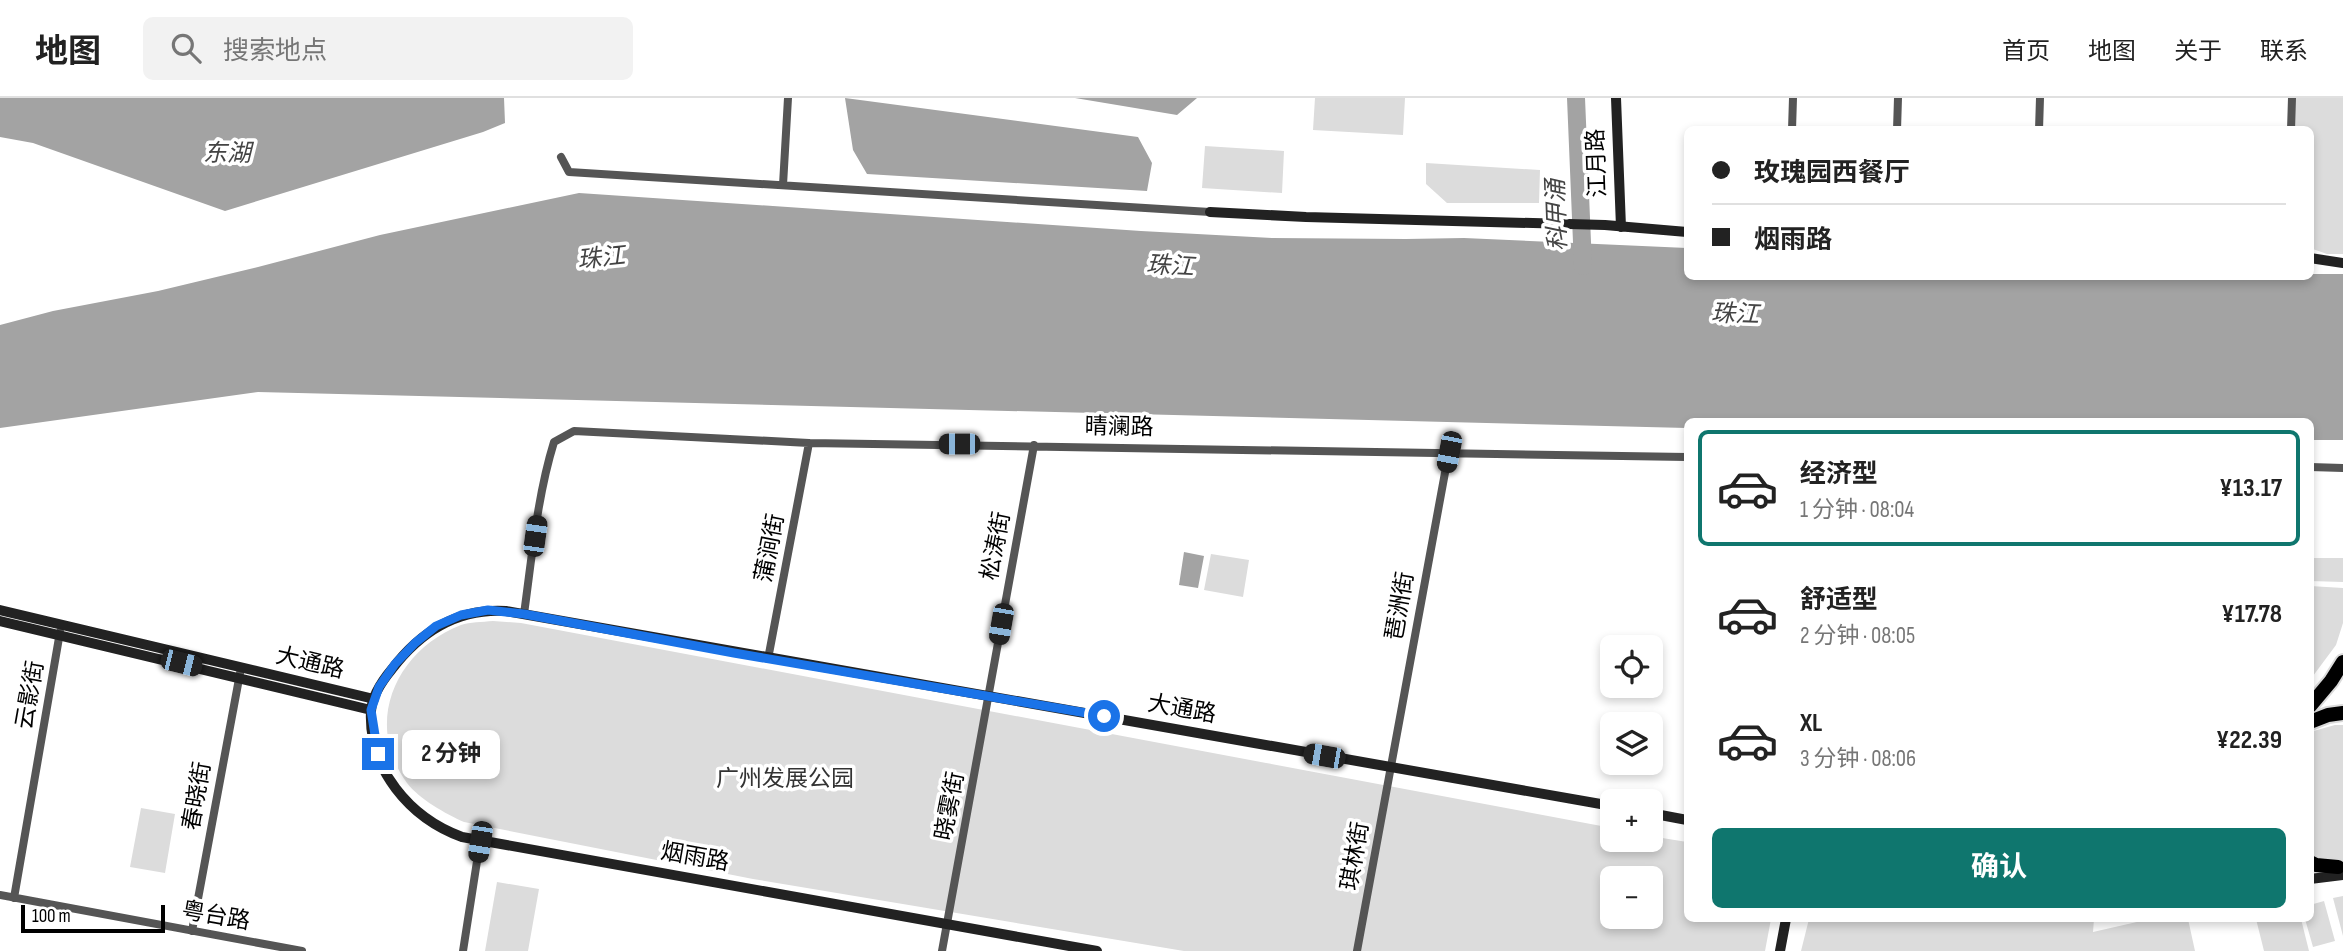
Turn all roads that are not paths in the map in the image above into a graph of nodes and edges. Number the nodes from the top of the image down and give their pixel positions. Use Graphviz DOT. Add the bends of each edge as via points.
graph roads {
  1 [pos="788,98"];
  2 [pos="1616,98"];
  3 [pos="1793,98"];
  4 [pos="1898,98"];
  5 [pos="2040,98"];
  6 [pos="2291,98"];
  7 [pos="1792,126"];
  8 [pos="1897,126"];
  9 [pos="2039,126"];
  10 [pos="2291,126"];
  11 [pos="561,157"];
  12 [pos="783,185"];
  13 [pos="1210,212"];
  14 [pos="1622,227"];
  15 [pos="1684,232"];
  16 [pos="2314,258"];
  17 [pos="2343,262"];
  18 [pos="809,443"];
  19 [pos="1034,445"];
  20 [pos="1449,452"];
  21 [pos="1684,457"];
  22 [pos="2314,467"];
  23 [pos="2343,468"];
  24 [pos="0,610"];
  25 [pos="524,614"];
  26 [pos="0,621"];
  27 [pos="61,629"];
  28 [pos="768,659"];
  29 [pos="2343,662"];
  30 [pos="240,673"];
  31 [pos="988,696"];
  32 [pos="2314,701"];
  33 [pos="372,705"];
  34 [pos="2343,713"];
  35 [pos="2314,720"];
  36 [pos="1390,768"];
  37 [pos="1600,804"];
  38 [pos="1663,815"];
  39 [pos="1684,819"];
  40 [pos="480,842"];
  41 [pos="2314,864"];
  42 [pos="2314,869"];
  43 [pos="2341,870"];
  44 [pos="2314,878"];
  45 [pos="0,895"];
  46 [pos="14,898"];
  47 [pos="1785,922"];
  48 [pos="947,924"];
  49 [pos="192,931"];
  50 [pos="302,951"];
  51 [pos="463,951"];
  52 [pos="942,951"];
  53 [pos="1097,951"];
  54 [pos="1357,951"];
  55 [pos="1780,951"];
  1 -- 12 [label="street"];
  2 -- 14 [label="main road, 江月路"];
  3 -- 7 [label="street"];
  4 -- 8 [label="street"];
  5 -- 9 [label="street"];
  6 -- 10 [label="street"];
  11 -- 12 [label="street" via="569,172"];
  12 -- 13 [label="street"];
  13 -- 14 [label="main road, 江月路"];
  14 -- 15 [label="main road, 江月路"];
  16 -- 17 [label="main road"];
  18 -- 19 [label="street, 晴澜路"];
  18 -- 25 [label="street, 晴澜路" via="574,431 554,442"];
  18 -- 28 [label="street, 蒲涧街"];
  19 -- 20 [label="street, 晴澜路"];
  19 -- 31 [label="street, 松涛街"];
  20 -- 21 [label="street, 晴澜路"];
  20 -- 36 [label="street, 琶洲街"];
  22 -- 23 [label="street"];
  24 -- 27 [label="main road, 大通路"];
  25 -- 28 [label="main road, 大通路"];
  25 -- 33 [label="main road, 大通路" via="488,610 436,626 395,664"];
  26 -- 27 [label="main road, 大通路"];
  27 -- 30 [label="main road, 大通路"];
  27 -- 46 [label="street, 云影街"];
  28 -- 31 [label="main road, 大通路"];
  29 -- 32 [label="highway"];
  30 -- 33 [label="main road, 大通路"];
  30 -- 49 [label="street, 春晓街"];
  31 -- 36 [label="main road, 大通路"];
  31 -- 48 [label="street, 晓雾街"];
  33 -- 40 [label="main road, 烟雨路" via="378,754 396,791 432,823"];
  34 -- 35 [label="highway"];
  36 -- 37 [label="main road, 大通路"];
  36 -- 54 [label="street, 琪林街"];
  38 -- 39 [label="main road"];
  40 -- 48 [label="main road, 烟雨路"];
  40 -- 51 [label="street"];
  41 -- 43 [label="highway"];
  42 -- 43 [label="main road"];
  43 -- 44 [label="main road"];
  45 -- 46 [label="street, 粤台路"];
  46 -- 49 [label="street, 粤台路"];
  47 -- 55 [label="main road"];
  48 -- 52 [label="street, 晓雾街"];
  48 -- 53 [label="main road, 烟雨路"];
  49 -- 50 [label="street, 粤台路"];
}
